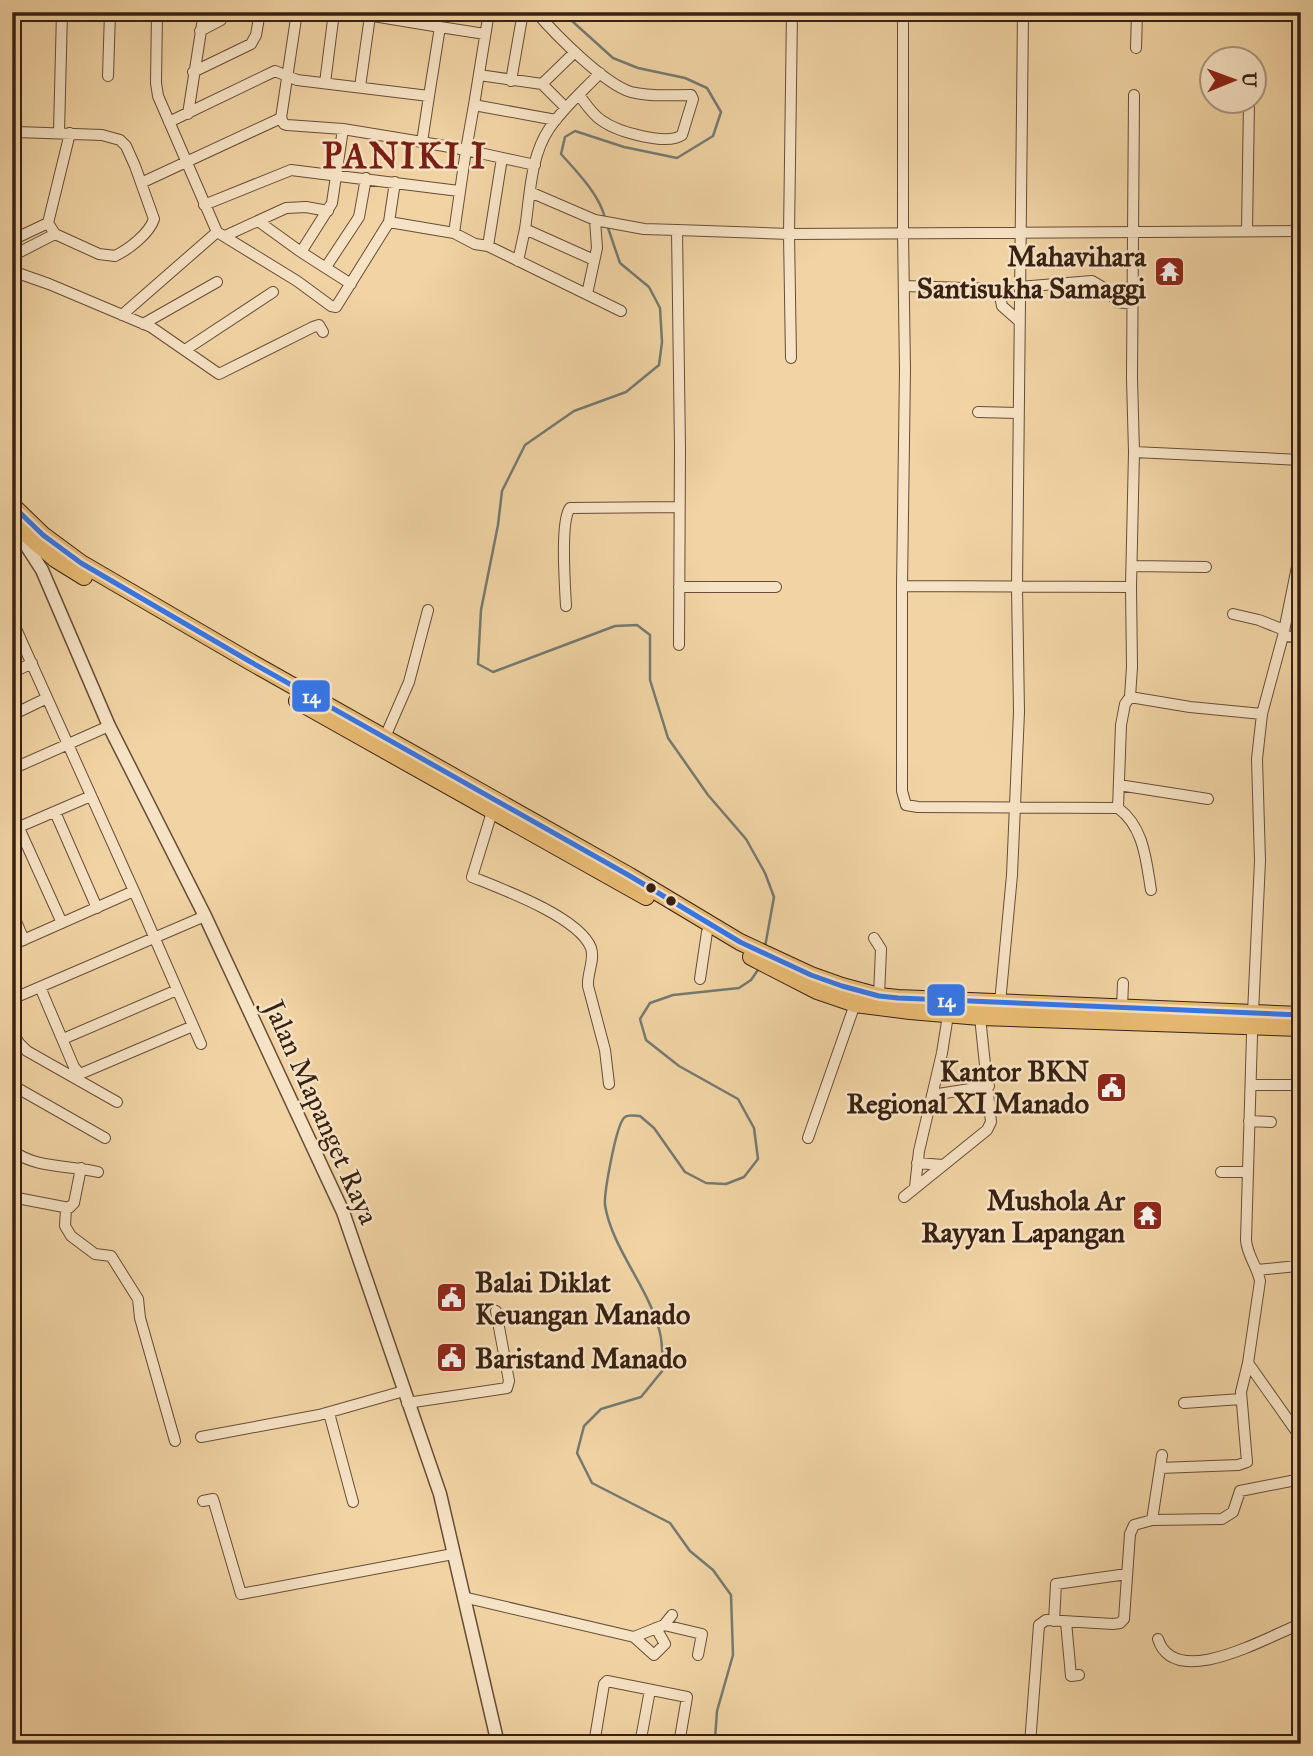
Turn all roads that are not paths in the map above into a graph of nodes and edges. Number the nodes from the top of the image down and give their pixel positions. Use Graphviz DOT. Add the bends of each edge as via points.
graph roads {
  1 [pos="13,12"];
  2 [pos="62,12"];
  3 [pos="110,12"];
  4 [pos="157,12"];
  5 [pos="204,12"];
  6 [pos="224,12"];
  7 [pos="260,12"];
  8 [pos="297,12"];
  9 [pos="334,12"];
  10 [pos="349,12"];
  11 [pos="489,12"];
  12 [pos="523,12"];
  13 [pos="536,12"];
  14 [pos="792,12"];
  15 [pos="904,12"];
  16 [pos="1023,12"];
  17 [pos="1137,12"];
  18 [pos="370,16"];
  19 [pos="440,27"];
  20 [pos="200,31"];
  21 [pos="485,34"];
  22 [pos="1136,48"];
  23 [pos="575,52"];
  24 [pos="193,72"];
  25 [pos="600,73"];
  26 [pos="479,75"];
  27 [pos="108,76"];
  28 [pos="287,78"];
  29 [pos="511,81"];
  30 [pos="324,83"];
  31 [pos="542,84"];
  32 [pos="360,87"];
  33 [pos="579,95"];
  34 [pos="1133,95"];
  35 [pos="429,96"];
  36 [pos="474,105"];
  37 [pos="566,108"];
  38 [pos="188,114"];
  39 [pos="1250,116"];
  40 [pos="281,118"];
  41 [pos="556,120"];
  42 [pos="169,121"];
  43 [pos="343,129"];
  44 [pos="17,132"];
  45 [pos="65,133"];
  46 [pos="422,142"];
  47 [pos="466,150"];
  48 [pos="12,156"];
  49 [pos="502,158"];
  50 [pos="186,163"];
  51 [pos="535,165"];
  52 [pos="337,175"];
  53 [pos="366,178"];
  54 [pos="395,182"];
  55 [pos="141,183"];
  56 [pos="459,191"];
  57 [pos="530,192"];
  58 [pos="204,205"];
  59 [pos="328,211"];
  60 [pos="595,220"];
  61 [pos="258,221"];
  62 [pos="389,222"];
  63 [pos="48,223"];
  64 [pos="525,229"];
  65 [pos="677,230"];
  66 [pos="1134,231"];
  67 [pos="1248,231"];
  68 [pos="1301,231"];
  69 [pos="454,233"];
  70 [pos="903,233"];
  71 [pos="55,234"];
  72 [pos="221,234"];
  73 [pos="789,234"];
  74 [pos="1019,234"];
  75 [pos="12,240"];
  76 [pos="488,246"];
  77 [pos="301,251"];
  78 [pos="12,257"];
  79 [pos="594,260"];
  80 [pos="519,261"];
  81 [pos="326,267"];
  82 [pos="12,271"];
  83 [pos="216,282"];
  84 [pos="351,284"];
  85 [pos="904,286"];
  86 [pos="1019,287"];
  87 [pos="273,292"];
  88 [pos="587,294"];
  89 [pos="1133,304"];
  90 [pos="621,311"];
  91 [pos="122,315"];
  92 [pos="1019,321"];
  93 [pos="143,324"];
  94 [pos="323,332"];
  95 [pos="185,350"];
  96 [pos="791,358"];
  97 [pos="978,412"];
  98 [pos="1018,413"];
  99 [pos="1135,452"];
  100 [pos="1301,460"];
  101 [pos="12,505"];
  102 [pos="679,507"];
  103 [pos="22,526"];
  104 [pos="1301,547"];
  105 [pos="55,559"];
  106 [pos="1133,566"];
  107 [pos="1206,567"];
  108 [pos="42,570"];
  109 [pos="902,586"];
  110 [pos="679,587"];
  111 [pos="776,587"];
  112 [pos="1017,587"];
  113 [pos="1131,587"];
  114 [pos="1296,595"];
  115 [pos="566,606"];
  116 [pos="428,610"];
  117 [pos="1233,614"];
  118 [pos="13,624"];
  119 [pos="1284,633"];
  120 [pos="1301,638"];
  121 [pos="679,645"];
  122 [pos="32,663"];
  123 [pos="12,673"];
  124 [pos="1130,697"];
  125 [pos="47,698"];
  126 [pos="1262,714"];
  127 [pos="12,715"];
  128 [pos="109,726"];
  129 [pos="385,737"];
  130 [pos="68,745"];
  131 [pos="12,769"];
  132 [pos="1119,785"];
  133 [pos="91,796"];
  134 [pos="1208,799"];
  135 [pos="1014,807"];
  136 [pos="1118,808"];
  137 [pos="55,812"];
  138 [pos="492,812"];
  139 [pos="15,829"];
  140 [pos="627,881"];
  141 [pos="1151,890"];
  142 [pos="134,891"];
  143 [pos="97,908"];
  144 [pos="12,912"];
  145 [pos="205,916"];
  146 [pos="62,923"];
  147 [pos="707,932"];
  148 [pos="154,937"];
  149 [pos="874,938"];
  150 [pos="24,940"];
  151 [pos="12,945"];
  152 [pos="752,952"];
  153 [pos="793,973"];
  154 [pos="700,979"];
  155 [pos="1123,983"];
  156 [pos="40,987"];
  157 [pos="177,990"];
  158 [pos="879,996"];
  159 [pos="12,999"];
  160 [pos="1000,1003"];
  161 [pos="855,1004"];
  162 [pos="1122,1008"];
  163 [pos="948,1015"];
  164 [pos="1301,1015"];
  165 [pos="980,1017"];
  166 [pos="1254,1020"];
  167 [pos="194,1026"];
  168 [pos="1301,1028"];
  169 [pos="12,1031"];
  170 [pos="63,1039"];
  171 [pos="201,1044"];
  172 [pos="609,1084"];
  173 [pos="12,1085"];
  174 [pos="1251,1085"];
  175 [pos="1301,1085"];
  176 [pos="989,1086"];
  177 [pos="932,1094"];
  178 [pos="117,1102"];
  179 [pos="1249,1121"];
  180 [pos="1270,1122"];
  181 [pos="105,1138"];
  182 [pos="808,1138"];
  183 [pos="12,1150"];
  184 [pos="18,1157"];
  185 [pos="917,1163"];
  186 [pos="943,1166"];
  187 [pos="81,1168"];
  188 [pos="98,1172"];
  189 [pos="1221,1172"];
  190 [pos="1247,1172"];
  191 [pos="915,1188"];
  192 [pos="12,1197"];
  193 [pos="904,1197"];
  194 [pos="66,1209"];
  195 [pos="1299,1245"];
  196 [pos="1257,1270"];
  197 [pos="496,1311"];
  198 [pos="1248,1363"];
  199 [pos="405,1397"];
  200 [pos="1241,1399"];
  201 [pos="1184,1403"];
  202 [pos="329,1413"];
  203 [pos="201,1437"];
  204 [pos="1301,1438"];
  205 [pos="175,1441"];
  206 [pos="1162,1455"];
  207 [pos="1160,1468"];
  208 [pos="1301,1479"];
  209 [pos="203,1501"];
  210 [pos="352,1502"];
  211 [pos="1152,1520"];
  212 [pos="453,1554"];
  213 [pos="1127,1574"];
  214 [pos="463,1597"];
  215 [pos="671,1615"];
  216 [pos="1054,1621"];
  217 [pos="1066,1622"];
  218 [pos="1301,1624"];
  219 [pos="660,1627"];
  220 [pos="634,1637"];
  221 [pos="1158,1639"];
  222 [pos="698,1655"];
  223 [pos="1079,1675"];
  224 [pos="650,1690"];
  225 [pos="498,1744"];
  226 [pos="594,1744"];
  227 [pos="640,1744"];
  228 [pos="679,1744"];
  229 [pos="1030,1744"];
  1 -- 44 [label="street"];
  2 -- 45 [label="street"];
  3 -- 27 [label="street"];
  4 -- 42 [label="street" via="156,83"];
  5 -- 20 [label="street"];
  6 -- 20 [label="street" via="221,20"];
  7 -- 24 [label="street" via="251,44"];
  8 -- 28 [label="street"];
  9 -- 30 [label="street"];
  10 -- 18 [label="street"];
  11 -- 21 [label="street"];
  12 -- 29 [label="street"];
  13 -- 23 [label="street"];
  14 -- 73 [label="street"];
  15 -- 70 [label="street"];
  16 -- 74 [label="street"];
  17 -- 22 [label="street"];
  18 -- 19 [label="street"];
  18 -- 32 [label="street"];
  19 -- 21 [label="street"];
  19 -- 35 [label="street"];
  20 -- 24 [label="street"];
  21 -- 26 [label="street"];
  23 -- 25 [label="street"];
  23 -- 31 [label="street"];
  24 -- 38 [label="street"];
  25 -- 33 [label="street"];
  25 -- 33 [label="street" via="629,91 691,95 682,135 659,139 616,128 599,119"];
  26 -- 29 [label="street"];
  26 -- 36 [label="street"];
  28 -- 30 [label="street"];
  28 -- 38 [label="street" via="273,71"];
  28 -- 40 [label="street"];
  29 -- 31 [label="street"];
  30 -- 32 [label="street"];
  31 -- 37 [label="street"];
  32 -- 35 [label="street"];
  33 -- 37 [label="street"];
  34 -- 66 [label="street"];
  35 -- 46 [label="street"];
  36 -- 41 [label="street"];
  36 -- 47 [label="street"];
  37 -- 41 [label="street"];
  38 -- 42 [label="street"];
  39 -- 67 [label="street"];
  40 -- 43 [label="street" via="287,125"];
  40 -- 50 [label="street"];
  41 -- 51 [label="street" via="542,141"];
  42 -- 50 [label="street"];
  43 -- 46 [label="street"];
  43 -- 52 [label="street"];
  44 -- 45 [label="street"];
  44 -- 48 [label="street"];
  45 -- 55 [label="street" via="120,140"];
  45 -- 63 [label="street"];
  46 -- 47 [label="street"];
  47 -- 49 [label="street"];
  47 -- 56 [label="street"];
  49 -- 51 [label="street"];
  49 -- 76 [label="street"];
  50 -- 55 [label="street"];
  50 -- 58 [label="street"];
  51 -- 57 [label="street"];
  52 -- 53 [label="street"];
  52 -- 58 [label="street" via="287,170"];
  52 -- 59 [label="street"];
  53 -- 54 [label="street"];
  53 -- 81 [label="street" via="359,217"];
  54 -- 56 [label="street"];
  54 -- 62 [label="street"];
  55 -- 71 [label="street" via="153,223 121,253 102,255"];
  56 -- 69 [label="street"];
  57 -- 60 [label="street"];
  57 -- 64 [label="street"];
  58 -- 72 [label="street"];
  59 -- 61 [label="street" via="292,207"];
  59 -- 77 [label="street"];
  60 -- 65 [label="street"];
  60 -- 79 [label="street"];
  61 -- 72 [label="street"];
  61 -- 77 [label="street"];
  62 -- 69 [label="street"];
  62 -- 84 [label="street"];
  63 -- 71 [label="street"];
  63 -- 75 [label="street"];
  64 -- 79 [label="street"];
  64 -- 80 [label="street"];
  65 -- 73 [label="street"];
  65 -- 102 [label="street"];
  66 -- 67 [label="street"];
  66 -- 74 [label="street"];
  66 -- 89 [label="street"];
  67 -- 68 [label="street"];
  69 -- 76 [label="street"];
  70 -- 73 [label="street"];
  70 -- 74 [label="street"];
  70 -- 85 [label="street"];
  71 -- 78 [label="street"];
  72 -- 84 [label="street" via="331,306 337,306"];
  72 -- 91 [label="street"];
  73 -- 96 [label="street"];
  74 -- 86 [label="street"];
  76 -- 80 [label="street"];
  77 -- 81 [label="street"];
  79 -- 88 [label="street"];
  80 -- 88 [label="street"];
  81 -- 84 [label="street"];
  82 -- 91 [label="street"];
  83 -- 93 [label="street"];
  85 -- 92 [label="street" via="998,290 1002,306"];
  85 -- 109 [label="street"];
  86 -- 89 [label="street" via="1092,281 1109,290 1117,302"];
  86 -- 92 [label="street"];
  87 -- 95 [label="street"];
  88 -- 90 [label="street"];
  89 -- 99 [label="street"];
  91 -- 93 [label="street"];
  92 -- 98 [label="street"];
  93 -- 95 [label="street"];
  94 -- 95 [label="street" via="319,326 313,327 222,374"];
  97 -- 98 [label="street"];
  98 -- 112 [label="street"];
  99 -- 100 [label="street"];
  99 -- 106 [label="street"];
  101 -- 103 [label="highway"];
  102 -- 110 [label="street"];
  102 -- 115 [label="street" via="570,508 565,528"];
  103 -- 105 [label="highway"];
  103 -- 108 [label="street, Jalan Mapanget Raya" via="22,539"];
  103 -- 129 [label="highway"];
  104 -- 114 [label="street"];
  105 -- 108 [label="highway"];
  105 -- 138 [label="highway"];
  106 -- 107 [label="street"];
  106 -- 113 [label="street"];
  108 -- 128 [label="street, Jalan Mapanget Raya"];
  109 -- 112 [label="street"];
  109 -- 135 [label="street" via="903,800 918,807"];
  110 -- 111 [label="street"];
  110 -- 121 [label="street"];
  112 -- 113 [label="street"];
  112 -- 135 [label="street" via="1019,712"];
  113 -- 124 [label="street"];
  114 -- 119 [label="street"];
  116 -- 129 [label="street" via="409,681"];
  117 -- 119 [label="street"];
  118 -- 122 [label="street"];
  119 -- 120 [label="street"];
  119 -- 126 [label="street"];
  122 -- 123 [label="street"];
  122 -- 125 [label="street"];
  124 -- 126 [label="street"];
  124 -- 132 [label="street" via="1121,725"];
  125 -- 127 [label="street"];
  125 -- 130 [label="street"];
  126 -- 166 [label="street" via="1257,759 1260,861"];
  128 -- 130 [label="street"];
  128 -- 145 [label="street, Jalan Mapanget Raya"];
  129 -- 140 [label="highway"];
  130 -- 131 [label="street"];
  130 -- 133 [label="street"];
  132 -- 134 [label="street"];
  132 -- 136 [label="street"];
  133 -- 137 [label="street"];
  133 -- 142 [label="street"];
  135 -- 136 [label="street"];
  135 -- 160 [label="street"];
  136 -- 141 [label="street" via="1132,821 1140,838"];
  137 -- 139 [label="street"];
  137 -- 143 [label="street"];
  138 -- 140 [label="highway"];
  138 -- 172 [label="street" via="472,877 535,904 587,940 592,957 588,986 606,1050"];
  139 -- 146 [label="street"];
  140 -- 147 [label="highway"];
  140 -- 152 [label="highway"];
  142 -- 143 [label="street"];
  142 -- 148 [label="street"];
  143 -- 146 [label="street"];
  144 -- 150 [label="street"];
  145 -- 148 [label="street"];
  145 -- 199 [label="street, Jalan Mapanget Raya" via="343,1212"];
  146 -- 150 [label="street"];
  147 -- 152 [label="highway"];
  147 -- 154 [label="street"];
  148 -- 156 [label="street"];
  148 -- 157 [label="street"];
  149 -- 158 [label="street" via="881,949"];
  150 -- 151 [label="street"];
  152 -- 153 [label="highway"];
  153 -- 158 [label="highway"];
  153 -- 161 [label="highway"];
  155 -- 162 [label="street"];
  156 -- 159 [label="street"];
  156 -- 170 [label="street"];
  157 -- 167 [label="street"];
  157 -- 170 [label="street"];
  158 -- 160 [label="highway"];
  160 -- 162 [label="highway"];
  161 -- 163 [label="highway"];
  161 -- 182 [label="street"];
  162 -- 166 [label="highway"];
  163 -- 165 [label="highway"];
  163 -- 177 [label="street"];
  164 -- 166 [label="highway"];
  165 -- 166 [label="highway"];
  165 -- 176 [label="street"];
  166 -- 168 [label="highway"];
  166 -- 174 [label="street"];
  167 -- 170 [label="street" via="82,1074 74,1067"];
  167 -- 171 [label="street"];
  169 -- 178 [label="street" via="27,1051"];
  173 -- 181 [label="street"];
  174 -- 175 [label="street"];
  174 -- 179 [label="street"];
  176 -- 177 [label="street"];
  176 -- 186 [label="street" via="991,1122 987,1130"];
  177 -- 185 [label="street"];
  179 -- 180 [label="street"];
  179 -- 190 [label="street"];
  183 -- 184 [label="street"];
  184 -- 187 [label="street"];
  185 -- 186 [label="street"];
  185 -- 191 [label="street"];
  186 -- 191 [label="street"];
  187 -- 188 [label="street"];
  187 -- 194 [label="street" via="73,1206"];
  189 -- 190 [label="street"];
  190 -- 196 [label="street" via="1246,1245"];
  191 -- 193 [label="street"];
  192 -- 194 [label="street"];
  194 -- 205 [label="street" via="65,1226 71,1236 94,1254 111,1256 136,1293"];
  195 -- 196 [label="street" via="1297,1266"];
  196 -- 198 [label="street" via="1260,1281"];
  197 -- 199 [label="street" via="509,1381 506,1388"];
  198 -- 200 [label="street"];
  198 -- 204 [label="street"];
  199 -- 202 [label="street"];
  199 -- 212 [label="street, Jalan Mapanget Raya" via="440,1494"];
  200 -- 201 [label="street"];
  200 -- 207 [label="street" via="1247,1462"];
  202 -- 203 [label="street"];
  202 -- 210 [label="street"];
  206 -- 207 [label="street"];
  207 -- 211 [label="street"];
  208 -- 211 [label="street" via="1240,1491 1233,1512 1222,1519"];
  209 -- 212 [label="street" via="213,1499 242,1594"];
  211 -- 213 [label="street" via="1131,1529"];
  212 -- 214 [label="street, Jalan Mapanget Raya"];
  213 -- 216 [label="street" via="1056,1584"];
  213 -- 217 [label="street" via="1122,1622"];
  214 -- 220 [label="street"];
  214 -- 225 [label="street, Jalan Mapanget Raya"];
  215 -- 219 [label="street"];
  216 -- 217 [label="street"];
  216 -- 229 [label="street" via="1039,1625"];
  217 -- 223 [label="street" via="1071,1676"];
  218 -- 221 [label="street" via="1233,1654 1205,1660 1179,1660 1160,1646"];
  219 -- 220 [label="street"];
  219 -- 220 [label="street" via="666,1644 654,1655"];
  219 -- 222 [label="street" via="702,1634"];
  224 -- 226 [label="street" via="605,1682"];
  224 -- 227 [label="street"];
  224 -- 228 [label="street" via="687,1696"];
}
